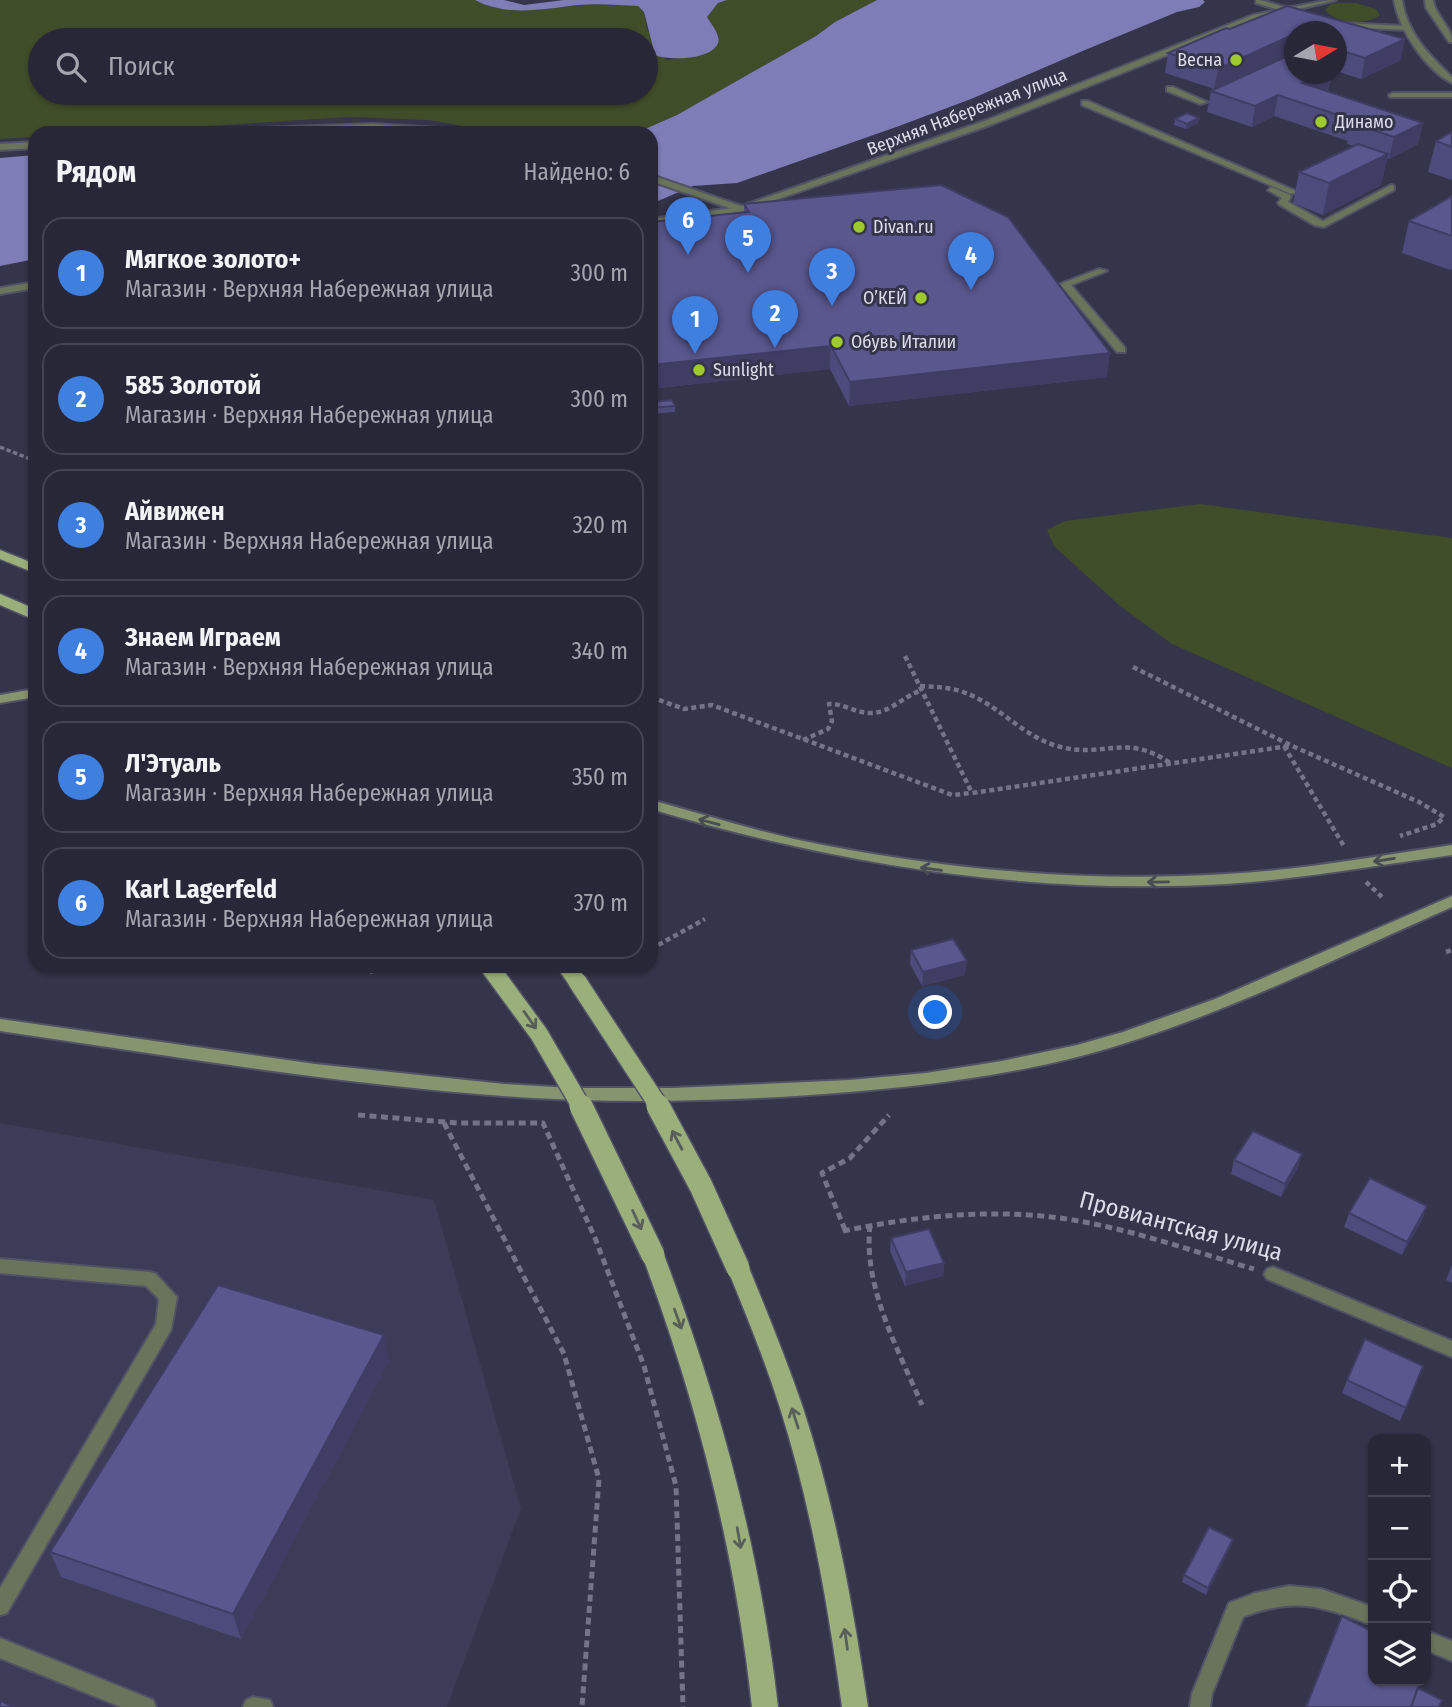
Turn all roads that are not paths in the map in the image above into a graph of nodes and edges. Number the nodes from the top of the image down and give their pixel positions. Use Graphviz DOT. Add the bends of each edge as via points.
graph roads {
  1 [pos="1258,0"];
  2 [pos="1332,0"];
  3 [pos="1398,0"];
  4 [pos="1429,0"];
  5 [pos="1287,10"];
  6 [pos="1311,16"];
  7 [pos="1347,25"];
  8 [pos="1406,28"];
  9 [pos="1452,40"];
  10 [pos="1452,81"];
  11 [pos="1170,89"];
  12 [pos="1393,95"];
  13 [pos="1452,95"];
  14 [pos="1203,102"];
  15 [pos="1084,103"];
  16 [pos="28,145"];
  17 [pos="0,147"];
  18 [pos="658,180"];
  19 [pos="1304,186"];
  20 [pos="1391,188"];
  21 [pos="1271,190"];
  22 [pos="1291,195"];
  23 [pos="741,209"];
  24 [pos="658,221"];
  25 [pos="1102,271"];
  26 [pos="28,286"];
  27 [pos="0,291"];
  28 [pos="1121,350"];
  29 [pos="0,554"];
  30 [pos="28,566"];
  31 [pos="0,599"];
  32 [pos="28,612"];
  33 [pos="28,694"];
  34 [pos="0,699"];
  35 [pos="658,806"];
  36 [pos="1452,850"];
  37 [pos="1452,901"];
  38 [pos="494,973"];
  39 [pos="571,974"];
  40 [pos="0,1025"];
  41 [pos="0,1266"];
  42 [pos="1273,1275"];
  43 [pos="1452,1349"];
  44 [pos="0,1606"];
  45 [pos="1368,1614"];
  46 [pos="1431,1642"];
  47 [pos="0,1648"];
  48 [pos="1452,1651"];
  49 [pos="146,1707"];
  50 [pos="253,1707"];
  51 [pos="263,1707"];
  52 [pos="765,1707"];
  53 [pos="855,1707"];
  54 [pos="1200,1707"];
  1 -- 5 [label="street"];
  2 -- 5 [label="street, Верхняя Набережная улица"];
  3 -- 8 [label="street"];
  4 -- 9 [label="street"];
  5 -- 6 [label="street"];
  5 -- 23 [label="street, Верхняя Набережная улица" via="1256,17 990,122"];
  7 -- 8 [label="street"];
  8 -- 10 [label="street"];
  11 -- 14 [label="street"];
  12 -- 13 [label="street"];
  15 -- 22 [label="street"];
  16 -- 17 [label="street"];
  18 -- 23 [label="street"];
  19 -- 22 [label="street"];
  20 -- 22 [label="street" via="1324,224 1283,203"];
  21 -- 22 [label="street"];
  23 -- 24 [label="street, Верхняя Набережная улица"];
  25 -- 28 [label="street" via="1065,284"];
  26 -- 27 [label="street"];
  29 -- 30 [label="main road"];
  31 -- 32 [label="main road"];
  33 -- 34 [label="main road"];
  36 -- 35 [label="main road, one-way" via="1227,879 1062,880 926,869 849,856"];
  37 -- 40 [label="main road" via="1257,988 1077,1051 971,1071 835,1088 649,1094 509,1090 334,1073"];
  38 -- 52 [label="main road, one-way, bridge" via="557,1059 595,1130 680,1323 737,1527 760,1652"];
  53 -- 39 [label="main road, one-way, bridge" via="815,1489 778,1368 738,1268 662,1110"];
  41 -- 44 [label="street" via="150,1279 168,1297 165,1325"];
  42 -- 43 [label="street, Провиантская улица"];
  45 -- 54 [label="street" via="1339,1601 1298,1594 1265,1598 1236,1610"];
  46 -- 48 [label="street"];
  47 -- 49 [label="street"];
  50 -- 51 [label="street"];
}
